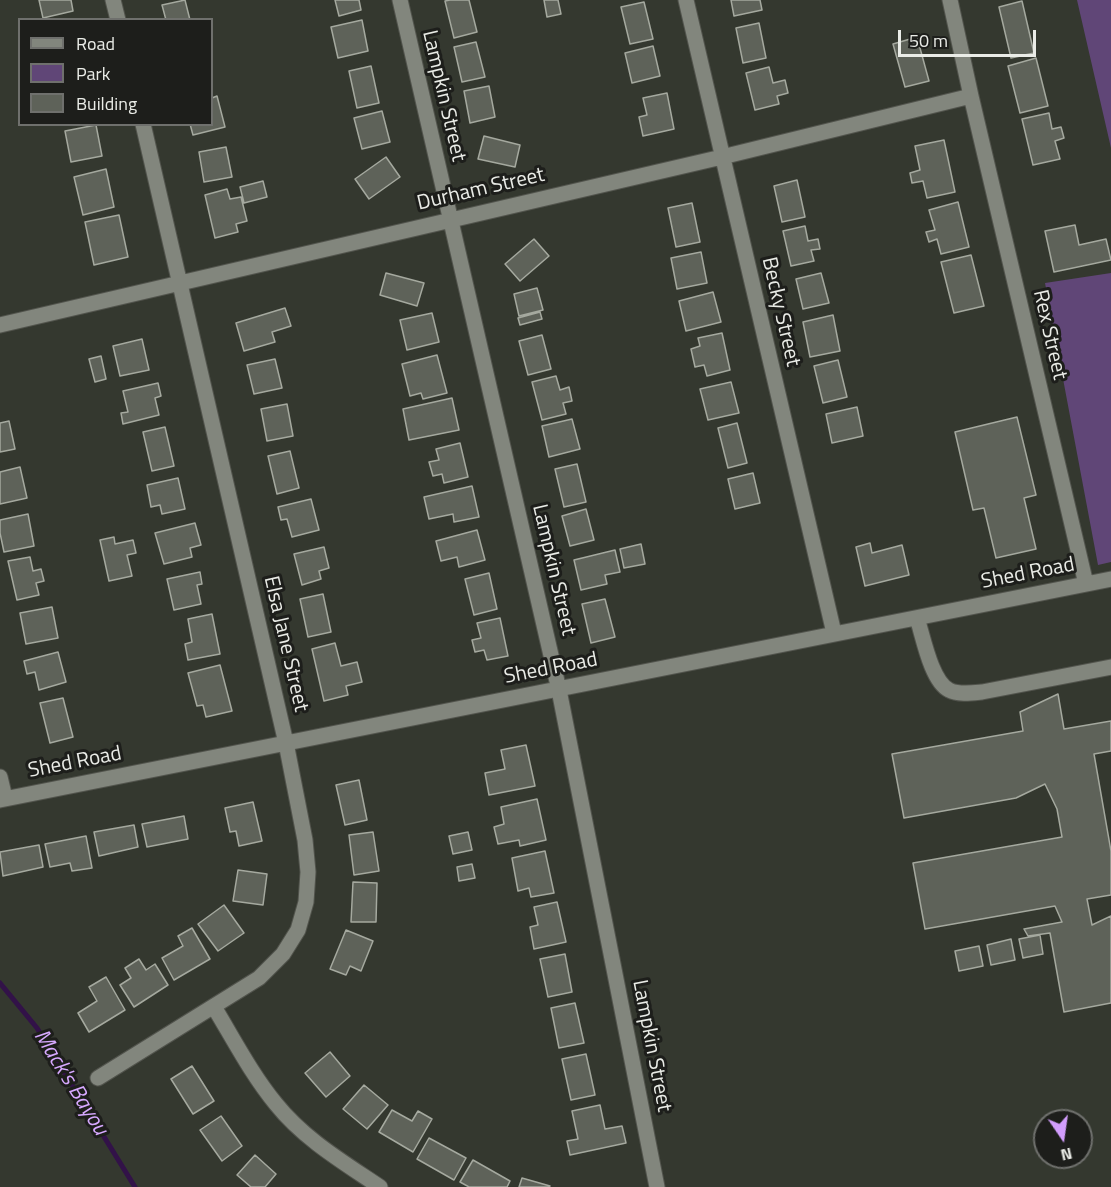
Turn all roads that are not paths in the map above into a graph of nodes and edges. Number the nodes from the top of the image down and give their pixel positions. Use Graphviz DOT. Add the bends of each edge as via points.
graph roads {
  1 [pos="113,0"];
  2 [pos="400,0"];
  3 [pos="686,0"];
  4 [pos="950,0"];
  5 [pos="118,18"];
  6 [pos="971,96"];
  7 [pos="142,126"];
  8 [pos="722,157"];
  9 [pos="449,219"];
  10 [pos="180,282"];
  11 [pos="0,325"];
  12 [pos="1111,579"];
  13 [pos="1086,584"];
  14 [pos="917,618"];
  15 [pos="834,633"];
  16 [pos="1111,667"];
  17 [pos="559,690"];
  18 [pos="286,743"];
  19 [pos="0,777"];
  20 [pos="2,799"];
  21 [pos="214,1007"];
  22 [pos="98,1077"];
  23 [pos="380,1187"];
  24 [pos="657,1187"];
  1 -- 5 [label="street"];
  2 -- 9 [label="street, Lampkin Street"];
  3 -- 8 [label="street, Becky Street"];
  4 -- 6 [label="street, Rex Street"];
  6 -- 8 [label="street, Durham Street"];
  6 -- 13 [label="street, Rex Street"];
  7 -- 10 [label="street, Elsa Jane Street"];
  8 -- 9 [label="street, Durham Street"];
  8 -- 15 [label="street, Becky Street"];
  9 -- 10 [label="street, Durham Street"];
  9 -- 17 [label="street, Lampkin Street"];
  10 -- 11 [label="street, Durham Street"];
  10 -- 18 [label="street, Elsa Jane Street"];
  12 -- 13 [label="street, Shed Road"];
  13 -- 14 [label="street, Shed Road"];
  14 -- 15 [label="street, Shed Road"];
  14 -- 16 [label="street" via="932,666 949,691 982,692"];
  15 -- 17 [label="street, Shed Road"];
  17 -- 18 [label="street, Shed Road"];
  17 -- 24 [label="street, Lampkin Street"];
  18 -- 20 [label="street, Shed Road"];
  18 -- 21 [label="street, Elsa Jane Street" via="308,872 298,930 283,954 259,978"];
  19 -- 20 [label="street"];
  21 -- 22 [label="street, Elsa Jane Street"];
  21 -- 23 [label="street" via="277,1106 315,1142"];
}
